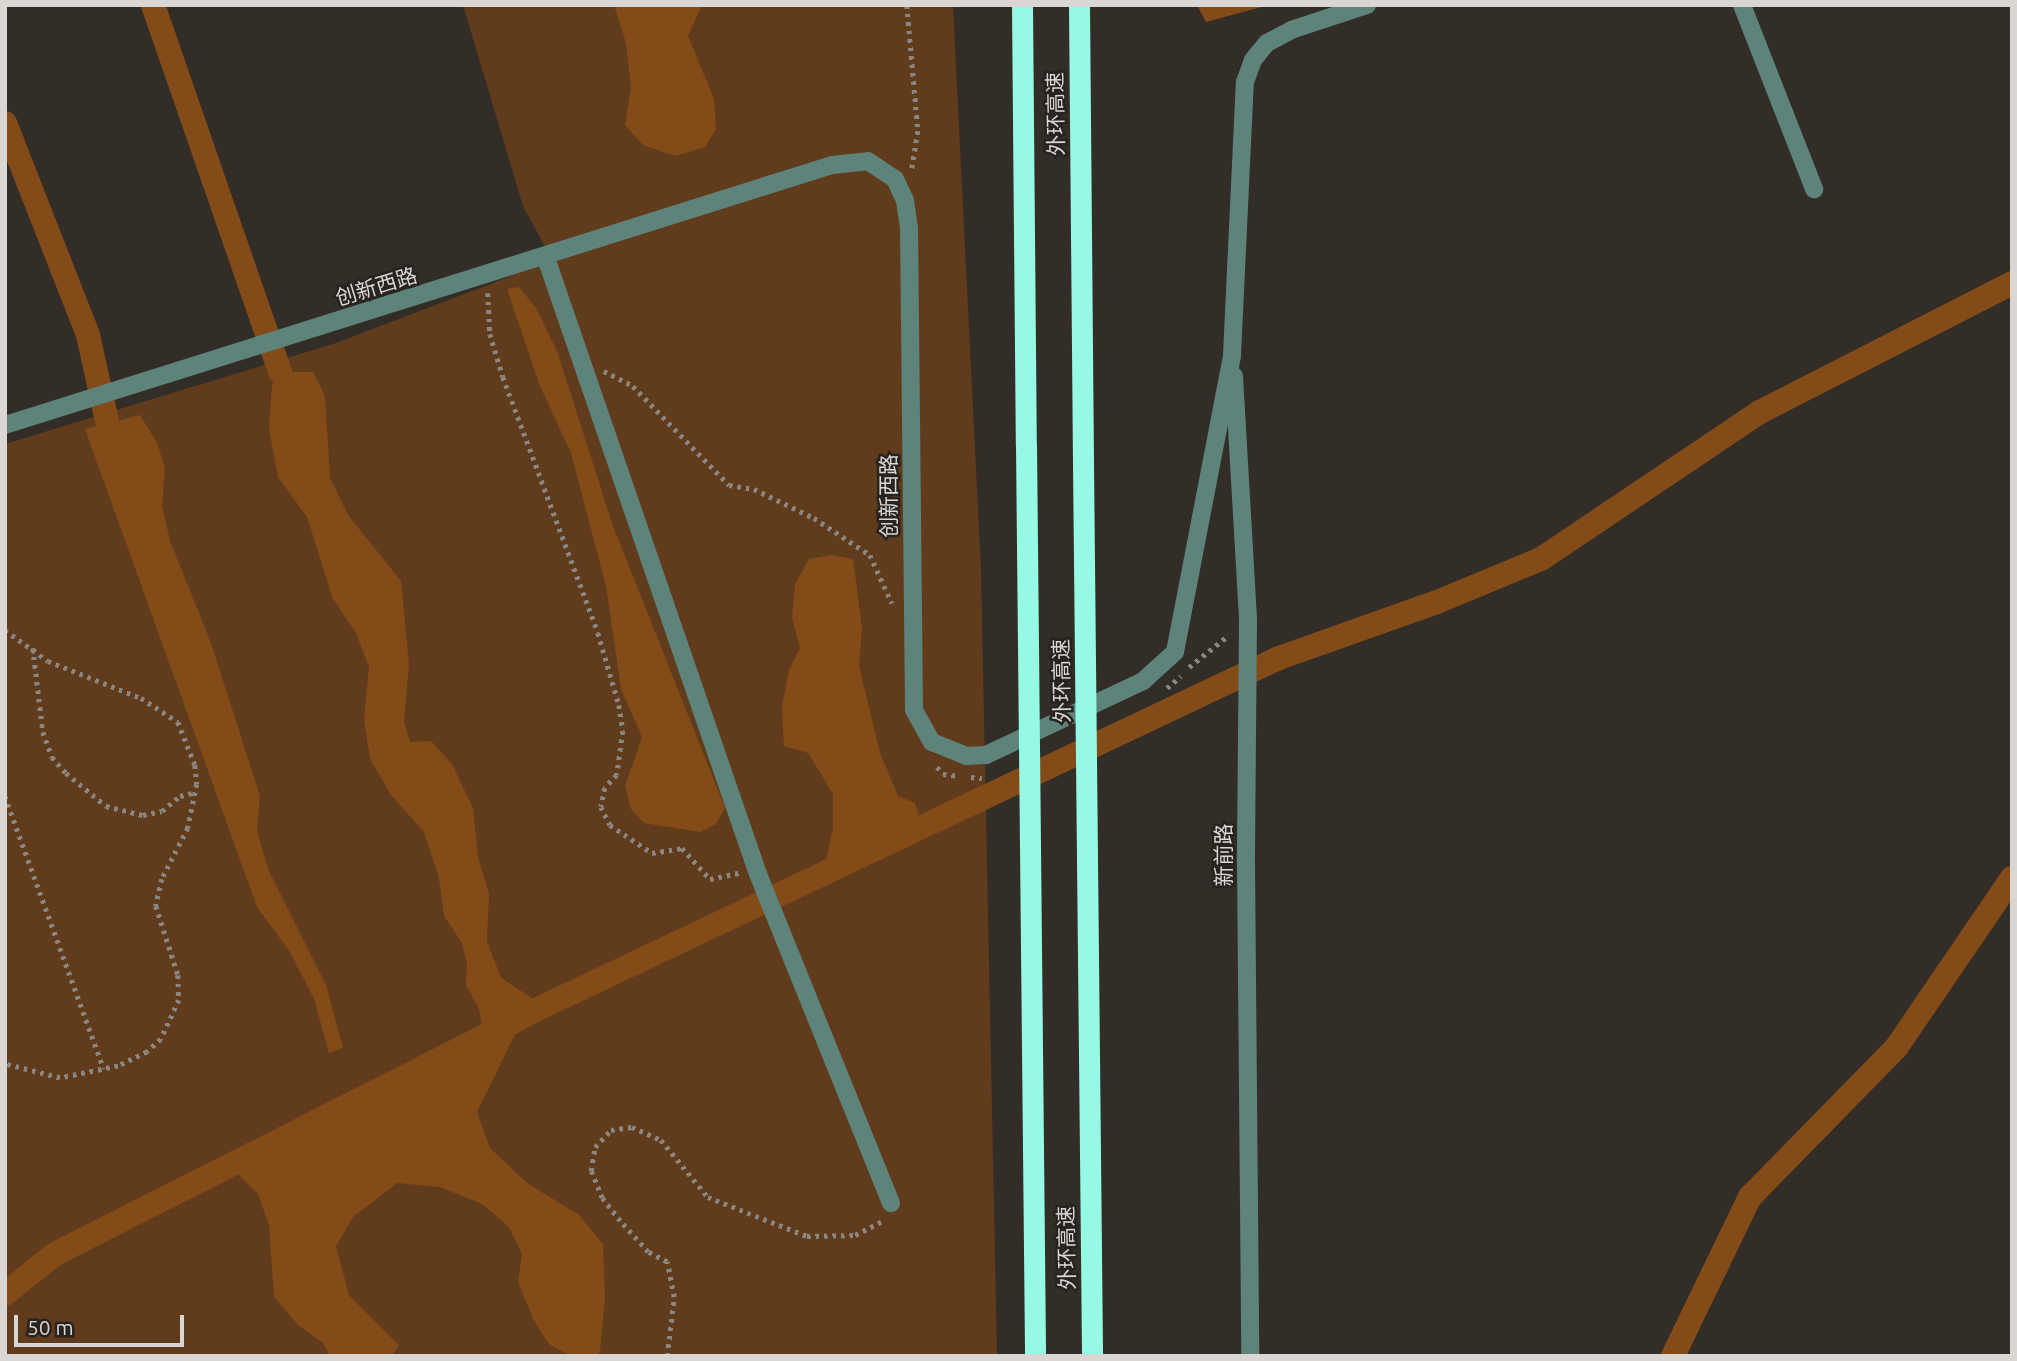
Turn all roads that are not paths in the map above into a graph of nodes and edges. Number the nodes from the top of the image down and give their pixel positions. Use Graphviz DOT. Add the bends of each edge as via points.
graph roads {
  1 [pos="1022,5"];
  2 [pos="1079,5"];
  3 [pos="1367,5"];
  4 [pos="1742,5"];
  5 [pos="1814,189"];
  6 [pos="546,258"];
  7 [pos="1232,355"];
  8 [pos="5,425"];
  9 [pos="891,1203"];
  10 [pos="1035,1356"];
  11 [pos="1092,1356"];
  12 [pos="1250,1356"];
  1 -- 10 [label="highway, 外环高速, bridge"];
  2 -- 11 [label="highway, 外环高速, bridge"];
  3 -- 7 [label="street, 创新西路" via="1290,30 1267,43 1253,60 1240,109"];
  4 -- 5 [label="street"];
  6 -- 7 [label="street, 创新西路" via="852,160 883,167 895,179 907,211 912,696 919,726 948,752 986,755 1143,681 1175,652"];
  6 -- 8 [label="street, 创新西路"];
  6 -- 9 [label="street" via="756,869"];
  7 -- 12 [label="street, 新前路" via="1248,622"];
}
